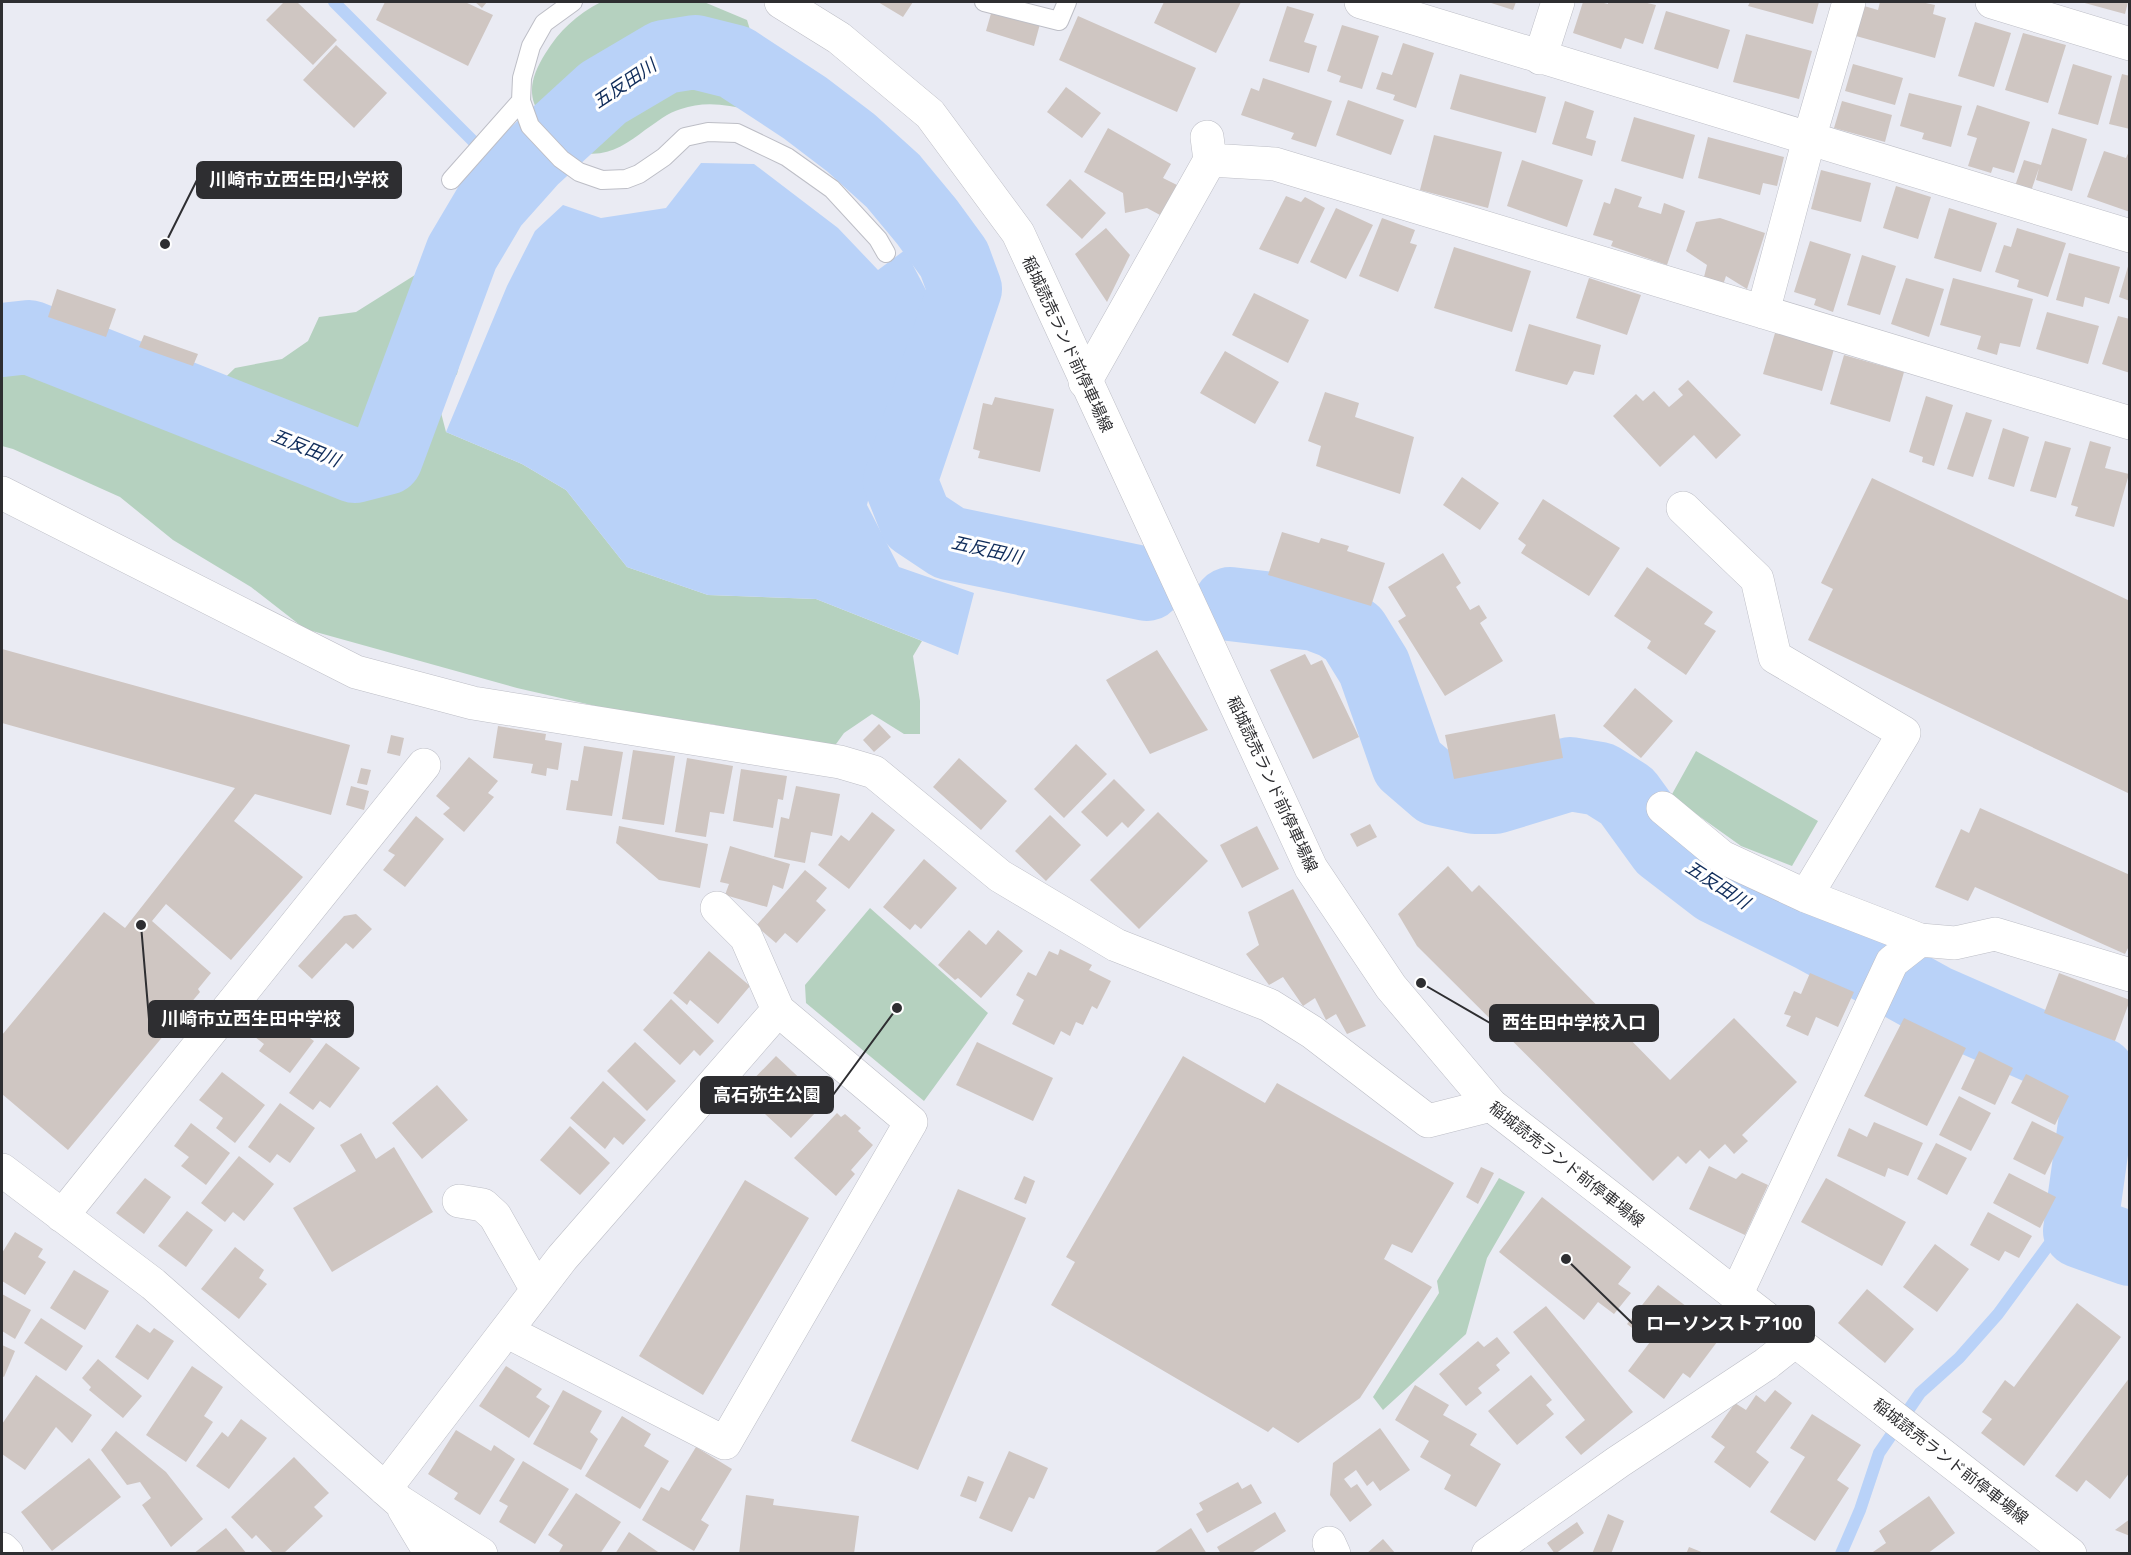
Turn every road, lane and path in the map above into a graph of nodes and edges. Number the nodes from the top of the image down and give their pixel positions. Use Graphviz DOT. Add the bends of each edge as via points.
graph roads {
  1 [pos="573,2"];
  2 [pos="781,2"];
  3 [pos="984,2"];
  4 [pos="1067,2"];
  5 [pos="1361,2"];
  6 [pos="1558,2"];
  7 [pos="1849,2"];
  8 [pos="1992,2"];
  9 [pos="2130,44"];
  10 [pos="1540,57"];
  11 [pos="521,101"];
  12 [pos="1809,139"];
  13 [pos="451,180"];
  14 [pos="2130,236"];
  15 [pos="886,253"];
  16 [pos="1763,312"];
  17 [pos="1085,382"];
  18 [pos="2130,423"];
  19 [pos="2,493"];
  20 [pos="1683,507"];
  21 [pos="424,765"];
  22 [pos="1663,808"];
  23 [pos="1806,896"];
  24 [pos="717,908"];
  25 [pos="1920,940"];
  26 [pos="2130,975"];
  27 [pos="778,1010"];
  28 [pos="1491,1106"];
  29 [pos="2,1170"];
  30 [pos="459,1201"];
  31 [pos="62,1216"];
  32 [pos="537,1290"];
  33 [pos="1736,1295"];
  34 [pos="506,1331"];
  35 [pos="1795,1341"];
  36 [pos="393,1495"];
  37 [pos="2,1549"];
  38 [pos="7,1554"];
  39 [pos="431,1554"];
  40 [pos="481,1554"];
  41 [pos="1488,1554"];
  42 [pos="2070,1554"];
  1 -- 11 [label="lane" via="544,23 531,46 522,78"];
  2 -- 17 [label="street, 稲城読売ランド前停車場線" via="839,38 930,114 1018,233"];
  3 -- 4 [label="lane" via="1059,21"];
  5 -- 10 [label="street"];
  6 -- 10 [label="street"];
  7 -- 12 [label="street"];
  8 -- 9 [label="street"];
  10 -- 12 [label="street"];
  11 -- 13 [label="lane"];
  11 -- 15 [label="lane" via="530,126 561,159 579,172 602,180 639,174 685,136 737,133 787,157 832,189"];
  12 -- 14 [label="street"];
  12 -- 16 [label="street"];
  16 -- 17 [label="street" via="1275,164 1209,148"];
  16 -- 18 [label="street"];
  17 -- 28 [label="street, 稲城読売ランド前停車場線" via="1311,868 1391,987"];
  19 -- 28 [label="street" via="356,672 473,704 840,762 874,772 1000,876 1116,945 1269,1005 1312,1032 1428,1121"];
  20 -- 23 [label="street" via="1756,579 1775,657 1904,732"];
  21 -- 31 [label="street"];
  22 -- 23 [label="street" via="1722,857"];
  23 -- 25 [label="street"];
  24 -- 27 [label="street" via="746,937"];
  25 -- 26 [label="street" via="1955,943 1995,934"];
  25 -- 33 [label="street" via="1886,974"];
  27 -- 32 [label="street"];
  27 -- 34 [label="street" via="911,1122 725,1443"];
  28 -- 33 [label="street, 稲城読売ランド前停車場線"];
  29 -- 31 [label="street"];
  30 -- 32 [label="street" via="483,1205 495,1216"];
  31 -- 36 [label="street" via="153,1284"];
  32 -- 34 [label="street"];
  33 -- 35 [label="street, 稲城読売ランド前停車場線"];
  34 -- 36 [label="street"];
  35 -- 41 [label="street"];
  35 -- 42 [label="street, 稲城読売ランド前停車場線"];
  36 -- 39 [label="street"];
  36 -- 40 [label="street"];
  37 -- 38 [label="street"];
}
